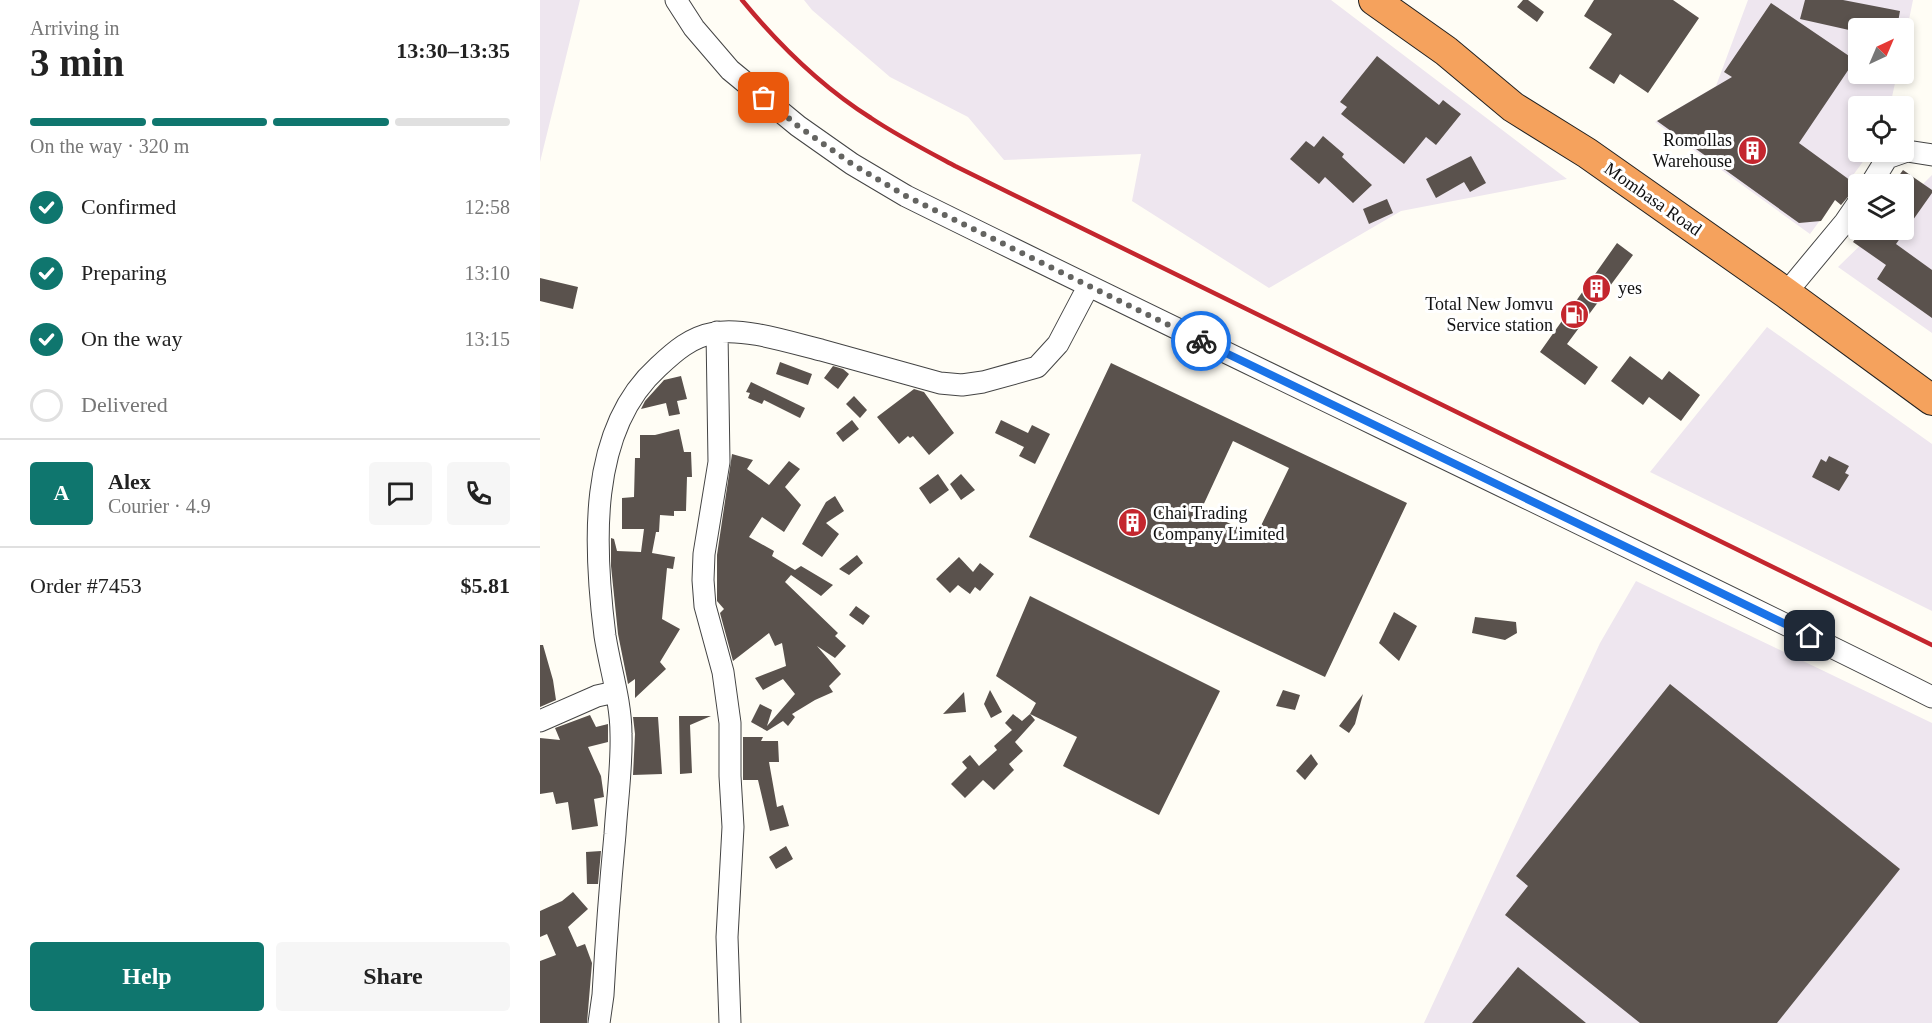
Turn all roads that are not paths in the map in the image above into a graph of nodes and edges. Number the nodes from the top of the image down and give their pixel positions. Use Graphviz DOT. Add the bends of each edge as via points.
graph roads {
  1 [pos="676,0"];
  2 [pos="1374,0"];
  3 [pos="1932,155"];
  4 [pos="1877,174"];
  5 [pos="1848,218"];
  6 [pos="1088,287"];
  7 [pos="1786,293"];
  8 [pos="717,332"];
  9 [pos="1932,400"];
  10 [pos="615,692"];
  11 [pos="1932,697"];
  12 [pos="540,721"];
  13 [pos="599,1023"];
  14 [pos="730,1023"];
  1 -- 6 [label="street" via="730,70 852,164 906,196"];
  2 -- 7 [label="highway, Mombasa Road" via="1446,51 1513,107 1587,153"];
  3 -- 4 [label="street" via="1906,151 1887,158"];
  5 -- 7 [label="street"];
  6 -- 8 [label="street" via="1058,344 1036,367 962,385 940,383 777,339"];
  6 -- 11 [label="street"];
  7 -- 9 [label="highway, Mombasa Road"];
  8 -- 10 [label="street" via="694,338 650,374 632,395 610,446 599,509 599,578"];
  8 -- 14 [label="street" via="719,462 703,580 730,723"];
  10 -- 12 [label="street"];
  10 -- 13 [label="street" via="621,724 621,760"];
}
